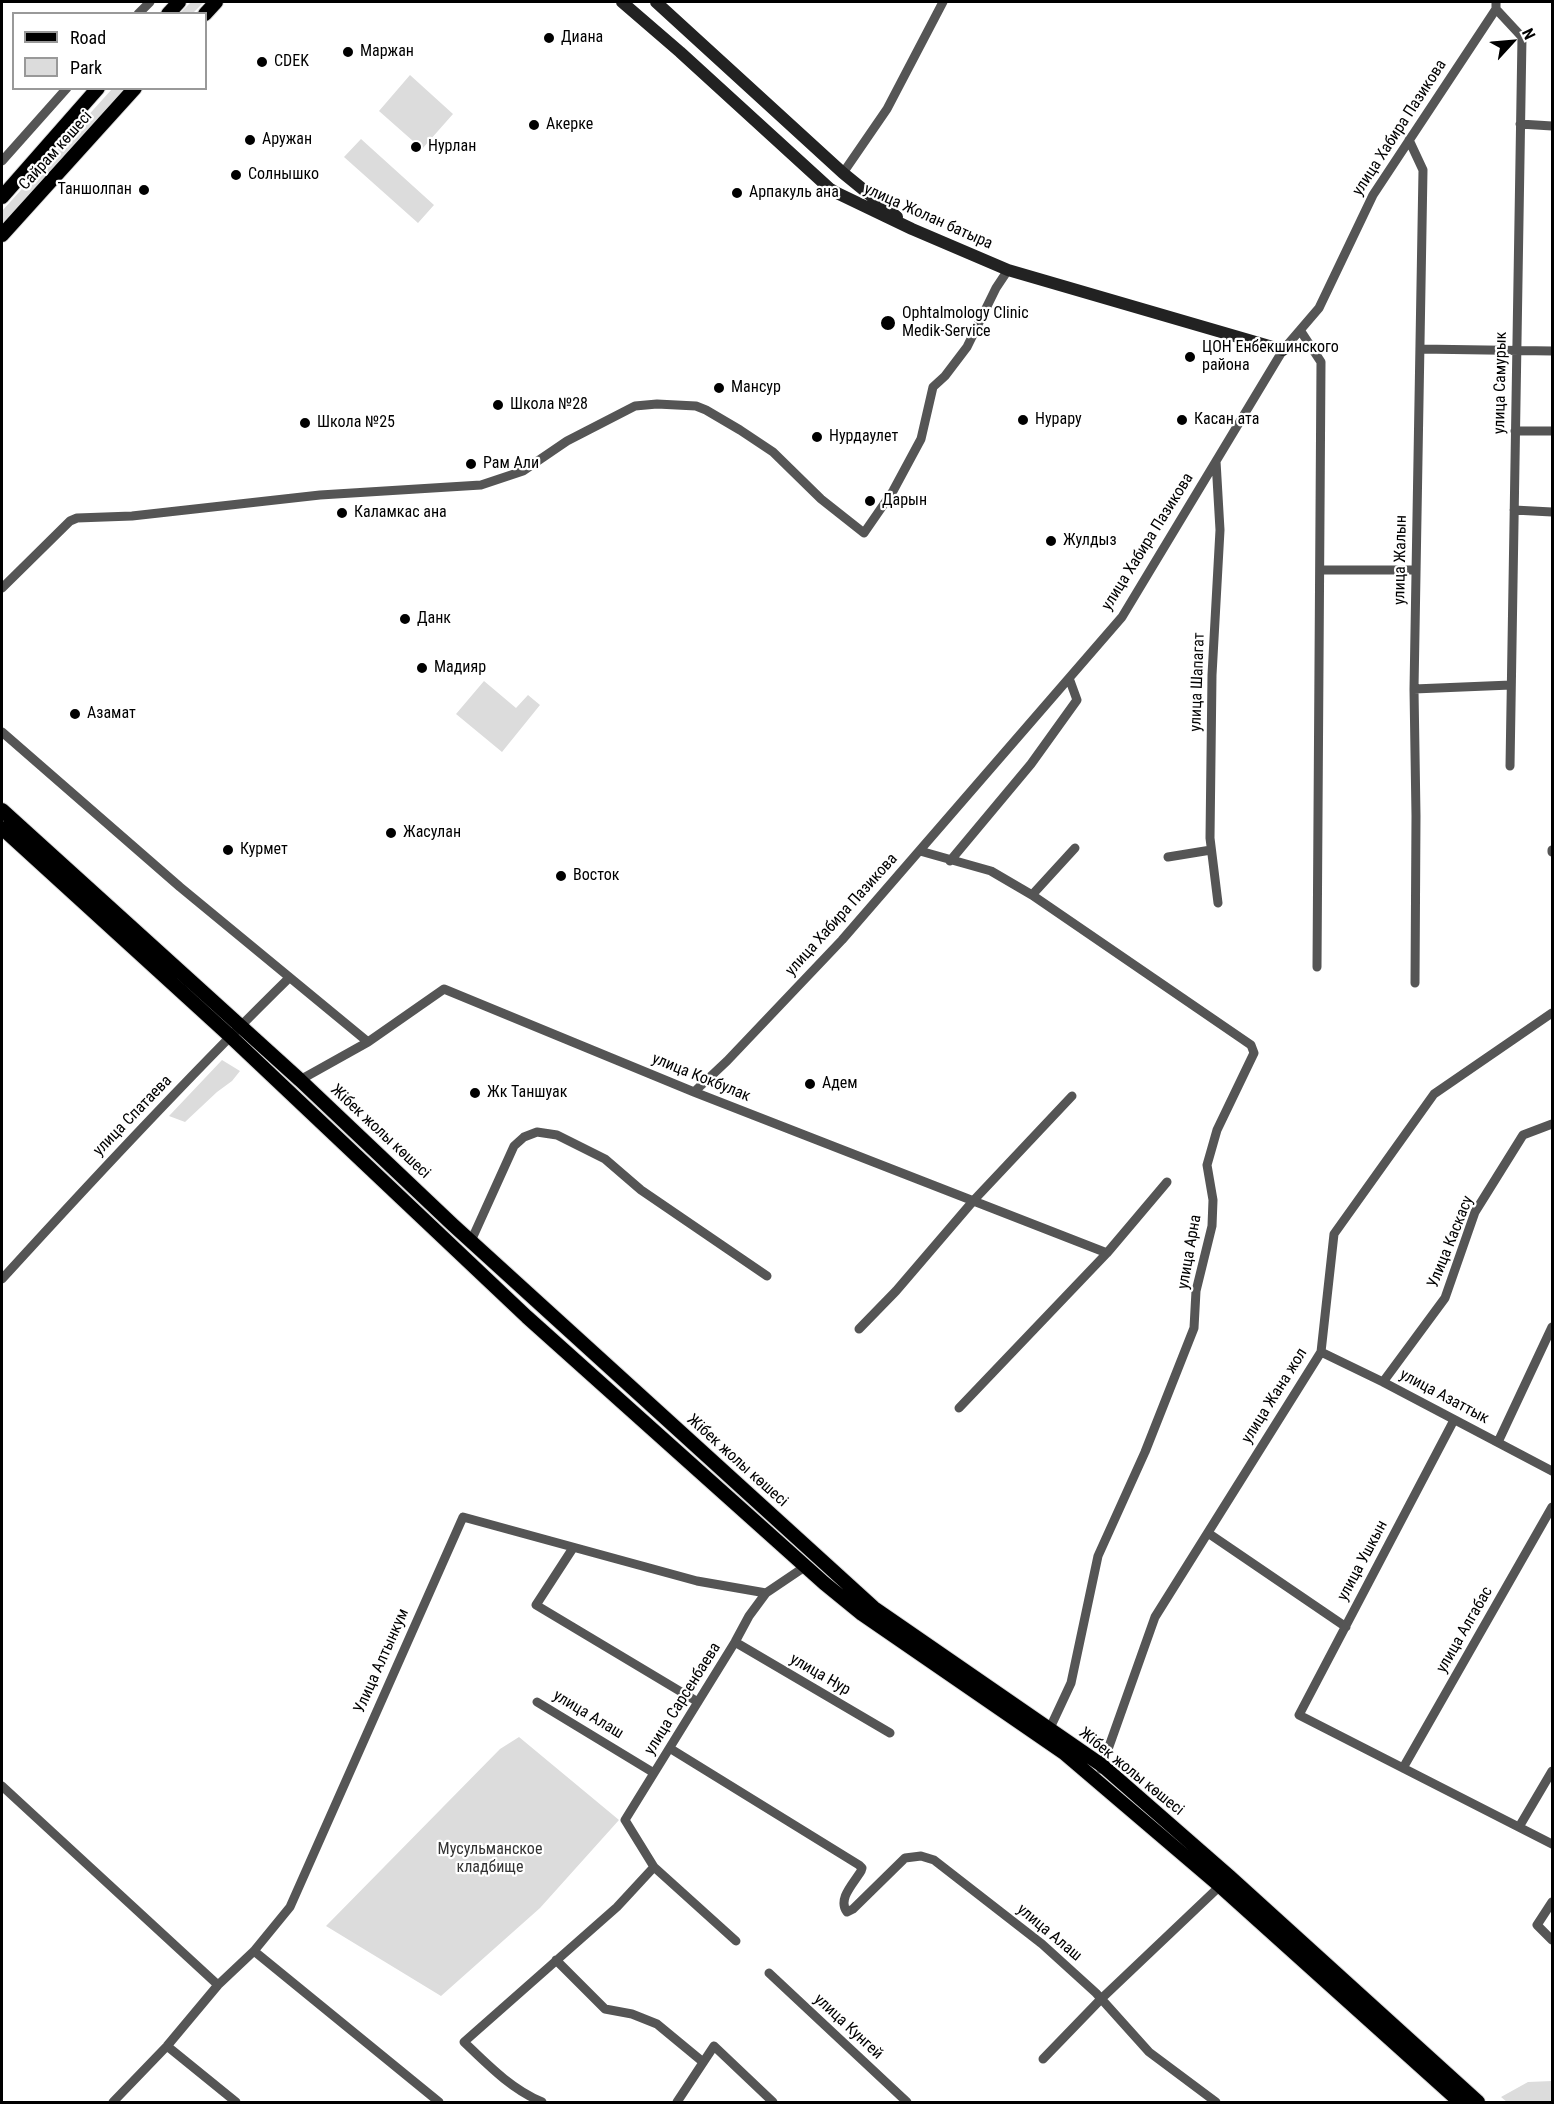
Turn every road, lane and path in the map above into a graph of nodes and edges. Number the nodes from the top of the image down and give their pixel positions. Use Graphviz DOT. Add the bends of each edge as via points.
graph roads {
  1 [pos="622,2"];
  2 [pos="656,2"];
  3 [pos="944,2"];
  4 [pos="1496,5"];
  5 [pos="65,90"];
  6 [pos="96,90"];
  7 [pos="133,90"];
  8 [pos="1520,124"];
  9 [pos="1552,126"];
  10 [pos="1409,140"];
  11 [pos="2,161"];
  12 [pos="843,173"];
  13 [pos="2,197"];
  14 [pos="912,229"];
  15 [pos="2,235"];
  16 [pos="1008,270"];
  17 [pos="1300,330"];
  18 [pos="1420,349"];
  19 [pos="1283,350"];
  20 [pos="1517,350"];
  21 [pos="1552,351"];
  22 [pos="1515,431"];
  23 [pos="1552,431"];
  24 [pos="1216,460"];
  25 [pos="1514,510"];
  26 [pos="1552,512"];
  27 [pos="1320,570"];
  28 [pos="1416,570"];
  29 [pos="2,588"];
  30 [pos="1069,678"];
  31 [pos="1511,685"];
  32 [pos="1414,689"];
  33 [pos="2,732"];
  34 [pos="1510,766"];
  35 [pos="2,810"];
  36 [pos="2,828"];
  37 [pos="1075,848"];
  38 [pos="1211,850"];
  39 [pos="920,851"];
  40 [pos="1168,857"];
  41 [pos="950,861"];
  42 [pos="1032,895"];
  43 [pos="1218,903"];
  44 [pos="1317,967"];
  45 [pos="289,978"];
  46 [pos="1415,983"];
  47 [pos="1552,1013"];
  48 [pos="235,1031"];
  49 [pos="368,1042"];
  50 [pos="300,1080"];
  51 [pos="694,1092"];
  52 [pos="1072,1096"];
  53 [pos="1552,1124"];
  54 [pos="1167,1182"];
  55 [pos="974,1200"];
  56 [pos="471,1240"];
  57 [pos="1107,1253"];
  58 [pos="767,1276"];
  59 [pos="2,1279"];
  60 [pos="1552,1328"];
  61 [pos="859,1329"];
  62 [pos="1321,1352"];
  63 [pos="1383,1382"];
  64 [pos="959,1408"];
  65 [pos="1454,1420"];
  66 [pos="1498,1442"];
  67 [pos="1552,1471"];
  68 [pos="1552,1507"];
  69 [pos="1208,1533"];
  70 [pos="573,1548"];
  71 [pos="806,1566"];
  72 [pos="766,1593"];
  73 [pos="1346,1627"];
  74 [pos="735,1642"];
  75 [pos="537,1702"];
  76 [pos="698,1702"];
  77 [pos="1050,1728"];
  78 [pos="890,1733"];
  79 [pos="671,1749"];
  80 [pos="1103,1766"];
  81 [pos="1403,1768"];
  82 [pos="1552,1771"];
  83 [pos="654,1773"];
  84 [pos="1095,1779"];
  85 [pos="2,1786"];
  86 [pos="1519,1827"];
  87 [pos="1552,1844"];
  88 [pos="654,1867"];
  89 [pos="1220,1886"];
  90 [pos="1552,1902"];
  91 [pos="1552,1940"];
  92 [pos="736,1941"];
  93 [pos="254,1951"];
  94 [pos="556,1960"];
  95 [pos="769,1972"];
  96 [pos="218,1985"];
  97 [pos="1101,1999"];
  98 [pos="166,2046"];
  99 [pos="1043,2059"];
  100 [pos="703,2062"];
  101 [pos="113,2103"];
  102 [pos="236,2103"];
  103 [pos="439,2103"];
  104 [pos="542,2103"];
  105 [pos="677,2103"];
  106 [pos="773,2103"];
  107 [pos="907,2103"];
  108 [pos="1216,2103"];
  109 [pos="1461,2103"];
  110 [pos="1478,2103"];
  1 -- 14 [label="street, улица Жолан батыра" via="829,188"];
  2 -- 12 [label="street"];
  3 -- 12 [label="street" via="887,109"];
  4 -- 8 [label="street, улица Самурык" via="1521,37"];
  4 -- 10 [label="street, улица Хабира Пазикова"];
  5 -- 11 [label="street"];
  6 -- 13 [label="main road, Сайрам көшесі"];
  7 -- 15 [label="main road, Сайрам көшесі"];
  8 -- 9 [label="street"];
  8 -- 20 [label="street, улица Самурык"];
  10 -- 17 [label="street, улица Хабира Пазикова" via="1372,195 1319,308"];
  10 -- 18 [label="street, улица Жалын" via="1423,170"];
  12 -- 14 [label="street"];
  14 -- 16 [label="street, улица Жолан батыра"];
  16 -- 19 [label="street, улица Жолан батыра"];
  16 -- 29 [label="street" via="967,347 933,387 921,439 893,491 864,533 820,499 773,452 740,430 696,406 657,404 635,406 567,441 523,471 481,485 320,495 132,516 77,518"];
  17 -- 19 [label="street, улица Хабира Пазикова"];
  17 -- 27 [label="street" via="1321,362"];
  18 -- 20 [label="street"];
  18 -- 28 [label="street, улица Жалын"];
  19 -- 24 [label="street, улица Хабира Пазикова"];
  20 -- 21 [label="street"];
  20 -- 22 [label="street, улица Самурык"];
  22 -- 23 [label="street"];
  22 -- 25 [label="street, улица Самурык"];
  24 -- 30 [label="street, улица Хабира Пазикова" via="1122,617"];
  24 -- 38 [label="street, улица Шапагат" via="1220,530 1212,675"];
  25 -- 26 [label="street"];
  25 -- 31 [label="street, улица Самурык"];
  27 -- 28 [label="street"];
  27 -- 44 [label="street"];
  28 -- 32 [label="street, улица Жалын"];
  30 -- 39 [label="street, улица Хабира Пазикова"];
  30 -- 41 [label="street" via="1077,700 1031,764"];
  31 -- 32 [label="street"];
  31 -- 34 [label="street, улица Самурык"];
  32 -- 46 [label="street, улица Жалын"];
  33 -- 45 [label="street"];
  35 -- 48 [label="main road, Жібек жолы көшесі"];
  36 -- 48 [label="main road, Жібек жолы көшесі"];
  37 -- 42 [label="street"];
  38 -- 40 [label="street"];
  38 -- 43 [label="street, улица Шапагат"];
  39 -- 41 [label="street, улица Арна"];
  39 -- 51 [label="street, улица Хабира Пазикова" via="842,940"];
  41 -- 42 [label="street, улица Арна" via="991,871"];
  42 -- 77 [label="street, улица Арна" via="1251,1044 1254,1053 1217,1130 1208,1165 1212,1226 1196,1291 1194,1328 1098,1556 1071,1683"];
  45 -- 48 [label="street, улица Спатаева"];
  45 -- 49 [label="street"];
  47 -- 62 [label="street, улица Жана жол" via="1434,1094 1334,1234"];
  48 -- 50 [label="main road, Жібек жолы көшесі"];
  48 -- 59 [label="street, улица Спатаева"];
  48 -- 71 [label="main road, Жібек жолы көшесі" via="527,1317"];
  49 -- 50 [label="street, улица Кокбулак"];
  49 -- 51 [label="street, улица Кокбулак" via="444,989"];
  50 -- 56 [label="main road, Жібек жолы көшесі"];
  51 -- 55 [label="street, улица Кокбулак"];
  52 -- 55 [label="street"];
  53 -- 63 [label="street, Улица Каскасу" via="1523,1135 1475,1212 1445,1298"];
  54 -- 57 [label="street"];
  55 -- 57 [label="street, улица Кокбулак"];
  55 -- 61 [label="street"];
  56 -- 58 [label="street" via="514,1146 537,1132 558,1135 605,1159 641,1190"];
  56 -- 77 [label="main road, Жібек жолы көшесі" via="874,1608"];
  57 -- 64 [label="street"];
  60 -- 66 [label="street"];
  62 -- 63 [label="street, улица Азаттык"];
  62 -- 69 [label="street, улица Жана жол"];
  63 -- 65 [label="street, улица Азаттык"];
  65 -- 66 [label="street, улица Азаттык"];
  65 -- 73 [label="street, улица Ушкын"];
  66 -- 67 [label="street, улица Азаттык"];
  68 -- 81 [label="street, улица Алгабас"];
  69 -- 73 [label="street"];
  69 -- 80 [label="street, улица Жана жол" via="1155,1617"];
  70 -- 72 [label="street, Улица Алтынкум" via="697,1581"];
  70 -- 76 [label="street" via="536,1605"];
  70 -- 93 [label="street, Улица Алтынкум" via="462,1517 290,1907"];
  71 -- 72 [label="street"];
  71 -- 84 [label="main road, Жібек жолы көшесі" via="862,1614 1064,1752"];
  72 -- 74 [label="street, улица Сарсенбаева"];
  73 -- 81 [label="street, улица Ушкын" via="1299,1715"];
  74 -- 76 [label="street, улица Сарсенбаева"];
  74 -- 78 [label="street, улица Нур"];
  75 -- 83 [label="street, улица Алаш"];
  76 -- 79 [label="street, улица Сарсенбаева"];
  77 -- 80 [label="main road, Жібек жолы көшесі"];
  79 -- 83 [label="street, улица Сарсенбаева"];
  79 -- 97 [label="street, улица Алаш" via="859,1865 861,1871 843,1899 847,1912 905,1858 921,1856 934,1860 1042,1944"];
  80 -- 84 [label="street, улица Жана жол"];
  80 -- 110 [label="main road, Жібек жолы көшесі"];
  81 -- 86 [label="street"];
  82 -- 86 [label="street"];
  83 -- 88 [label="street, улица Сарсенбаева" via="625,1820"];
  84 -- 89 [label="main road, Жібек жолы көшесі"];
  85 -- 96 [label="street"];
  86 -- 87 [label="street"];
  88 -- 92 [label="street"];
  88 -- 94 [label="street" via="617,1907"];
  89 -- 97 [label="street"];
  89 -- 109 [label="main road, Жібек жолы көшесі"];
  90 -- 91 [label="street" via="1536,1925"];
  93 -- 96 [label="street, Улица Алтынкум"];
  93 -- 103 [label="street"];
  94 -- 100 [label="street" via="605,2009 657,2024"];
  94 -- 104 [label="street" via="465,2042 495,2071"];
  95 -- 107 [label="street, улица Кунгей"];
  96 -- 98 [label="street, Улица Алтынкум"];
  97 -- 99 [label="street"];
  97 -- 108 [label="street, улица Алаш" via="1149,2052"];
  98 -- 101 [label="street, Улица Алтынкум"];
  98 -- 102 [label="street"];
  100 -- 105 [label="street"];
  100 -- 106 [label="street" via="714,2046"];
}
